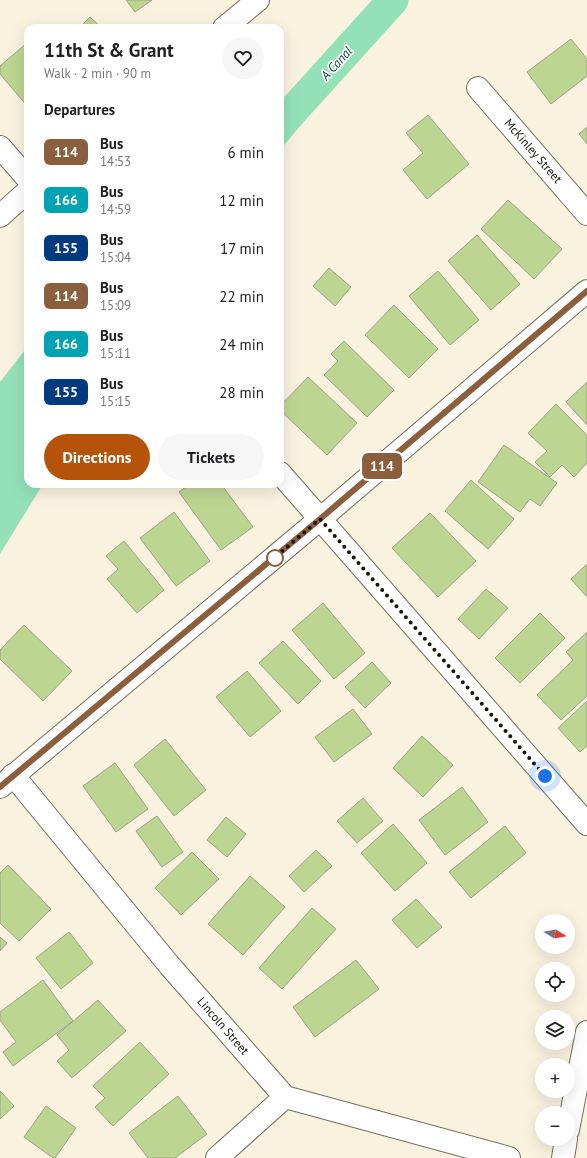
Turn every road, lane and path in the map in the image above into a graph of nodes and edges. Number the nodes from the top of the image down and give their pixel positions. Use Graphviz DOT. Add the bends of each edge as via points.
graph roads {
  1 [pos="258,0"];
  2 [pos="229,24"];
  3 [pos="478,88"];
  4 [pos="0,147"];
  5 [pos="24,174"];
  6 [pos="24,195"];
  7 [pos="587,214"];
  8 [pos="0,216"];
  9 [pos="587,291"];
  10 [pos="284,478"];
  11 [pos="320,519"];
  12 [pos="7,781"];
  13 [pos="587,824"];
  14 [pos="587,1032"];
  15 [pos="285,1097"];
  16 [pos="573,1106"];
  17 [pos="565,1146"];
  18 [pos="217,1158"];
  19 [pos="509,1158"];
  20 [pos="562,1158"];
  1 -- 2 [label="street"];
  3 -- 7 [label="street, McKinley Street"];
  4 -- 5 [label="street"];
  6 -- 8 [label="street"];
  9 -- 11 [label="street"];
  10 -- 11 [label="street"];
  11 -- 12 [label="street"];
  11 -- 13 [label="street"];
  12 -- 15 [label="street, Lincoln Street"];
  14 -- 16 [label="street"];
  15 -- 18 [label="street"];
  15 -- 19 [label="street"];
  17 -- 20 [label="street"];
}
